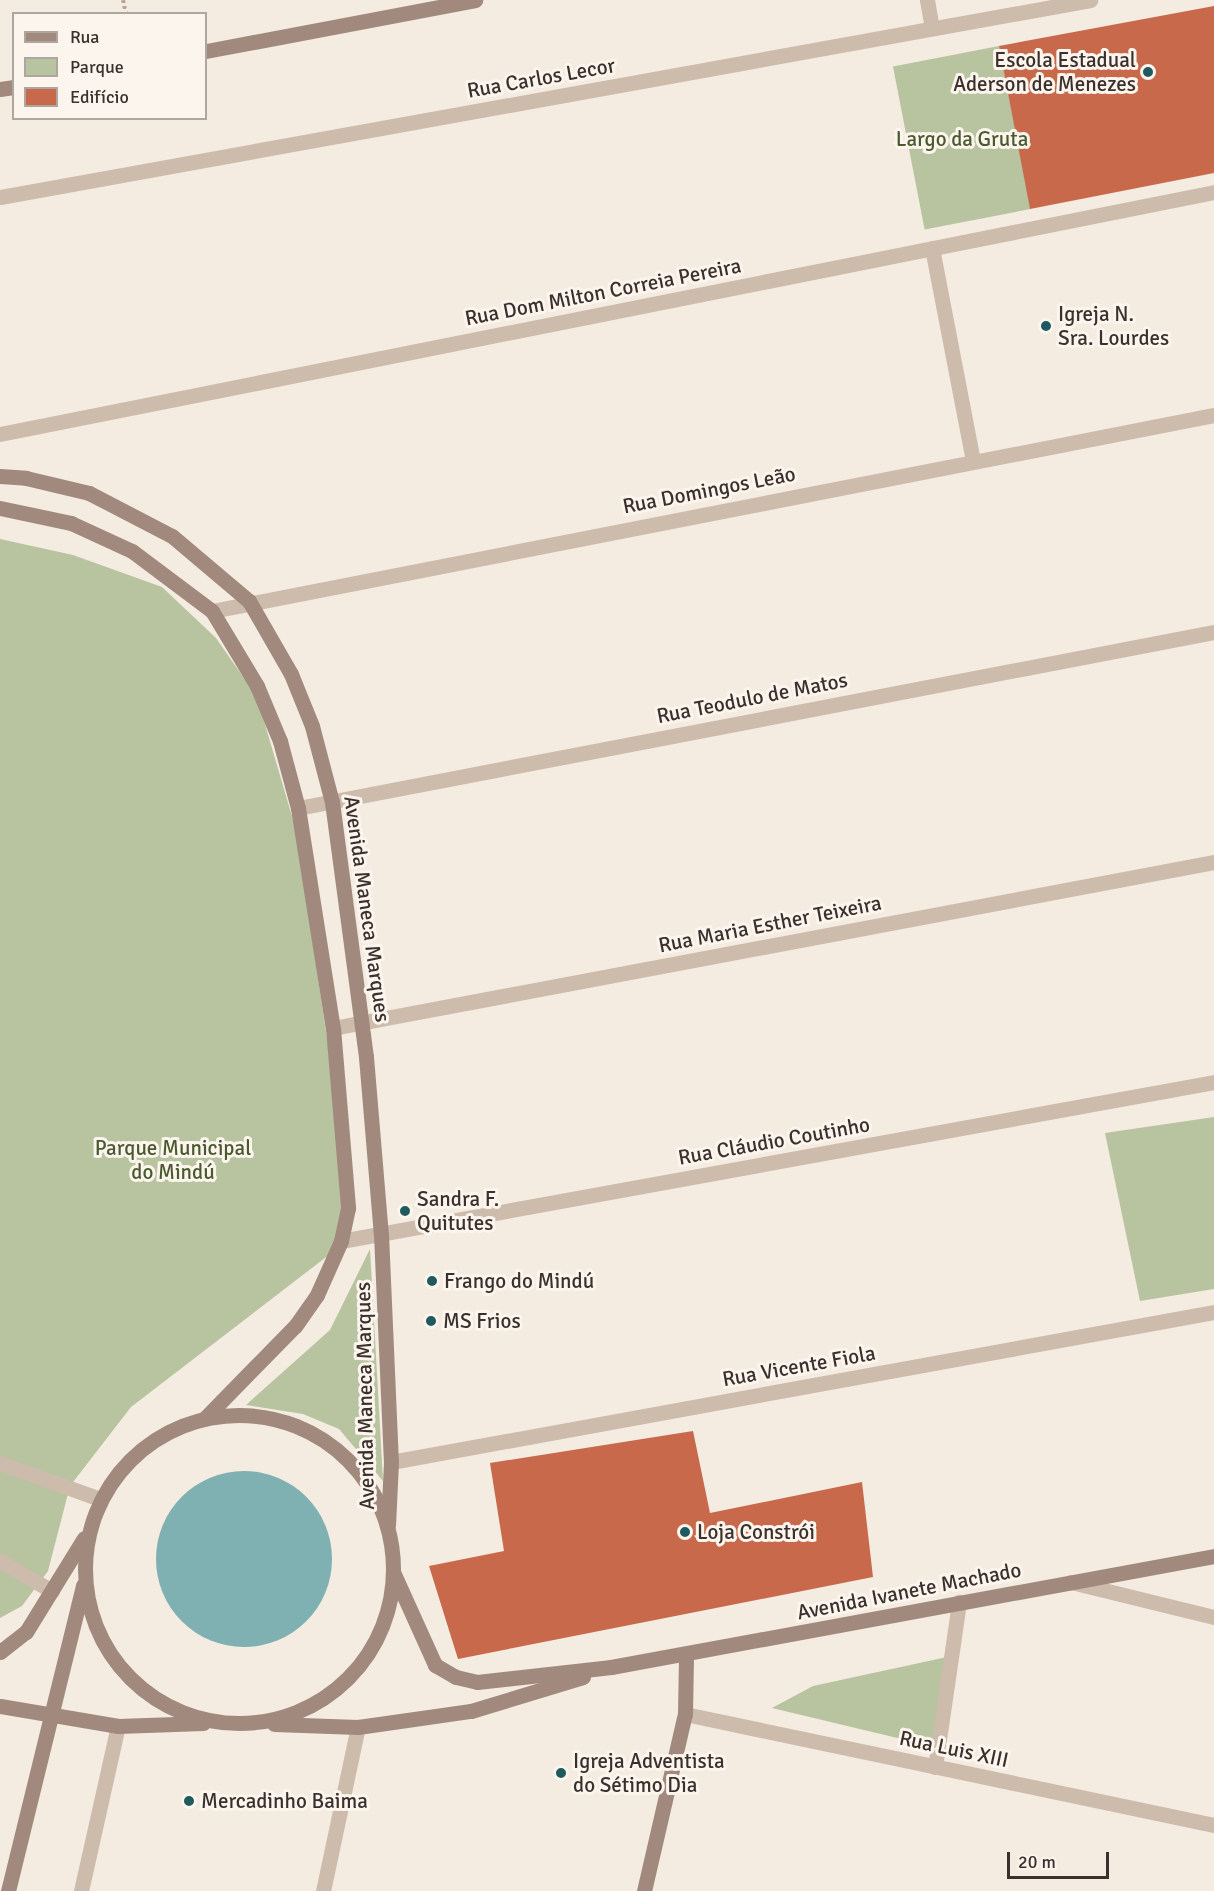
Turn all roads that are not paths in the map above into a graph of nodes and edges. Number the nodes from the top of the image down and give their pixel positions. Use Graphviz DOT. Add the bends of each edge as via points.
graph roads {
  1 [pos="475,0"];
  2 [pos="927,0"];
  3 [pos="1090,0"];
  4 [pos="932,28"];
  5 [pos="207,51"];
  6 [pos="1214,192"];
  7 [pos="0,197"];
  8 [pos="932,248"];
  9 [pos="1214,415"];
  10 [pos="0,434"];
  11 [pos="973,460"];
  12 [pos="0,476"];
  13 [pos="0,508"];
  14 [pos="249,601"];
  15 [pos="212,611"];
  16 [pos="1214,632"];
  17 [pos="332,802"];
  18 [pos="298,808"];
  19 [pos="1214,862"];
  20 [pos="362,1022"];
  21 [pos="333,1028"];
  22 [pos="1214,1082"];
  23 [pos="381,1234"];
  24 [pos="341,1240"];
  25 [pos="1214,1312"];
  26 [pos="206,1418"];
  27 [pos="392,1462"];
  28 [pos="0,1463"];
  29 [pos="100,1499"];
  30 [pos="388,1525"];
  31 [pos="89,1530"];
  32 [pos="1214,1556"];
  33 [pos="0,1560"];
  34 [pos="394,1574"];
  35 [pos="1070,1582"];
  36 [pos="84,1583"];
  37 [pos="52,1591"];
  38 [pos="959,1602"];
  39 [pos="1214,1617"];
  40 [pos="0,1652"];
  41 [pos="686,1654"];
  42 [pos="611,1667"];
  43 [pos="0,1706"];
  44 [pos="685,1714"];
  45 [pos="49,1717"];
  46 [pos="221,1722"];
  47 [pos="257,1723"];
  48 [pos="118,1726"];
  49 [pos="358,1727"];
  50 [pos="935,1767"];
  51 [pos="1214,1825"];
  52 [pos="8,1891"];
  53 [pos="81,1891"];
  54 [pos="323,1891"];
  55 [pos="644,1891"];
  1 -- 5 [label="main road"];
  2 -- 4 [label="street"];
  3 -- 4 [label="street, Rua Carlos Lecor"];
  4 -- 7 [label="street, Rua Carlos Lecor"];
  6 -- 8 [label="street, Rua Dom Milton Correia Pereira"];
  8 -- 10 [label="street, Rua Dom Milton Correia Pereira"];
  8 -- 11 [label="street"];
  9 -- 11 [label="street, Rua Domingos Leão"];
  11 -- 14 [label="street, Rua Domingos Leão"];
  12 -- 14 [label="main road, Avenida Maneca Marques" via="89,493 172,536"];
  13 -- 15 [label="main road, Avenida Maneca Marques" via="71,523 132,551"];
  14 -- 15 [label="street, Rua Domingos Leão"];
  14 -- 17 [label="main road, Avenida Maneca Marques" via="291,674 312,726"];
  15 -- 18 [label="main road, Avenida Maneca Marques" via="257,686 280,741"];
  16 -- 17 [label="street, Rua Teodulo de Matos"];
  17 -- 18 [label="street, Rua Teodulo de Matos"];
  17 -- 20 [label="main road, Avenida Maneca Marques"];
  18 -- 21 [label="main road, Avenida Maneca Marques"];
  19 -- 20 [label="street, Rua Maria Esther Teixeira"];
  20 -- 21 [label="street, Rua Maria Esther Teixeira"];
  20 -- 23 [label="main road, Avenida Maneca Marques"];
  21 -- 24 [label="main road, Avenida Maneca Marques" via="348,1173 348,1208"];
  22 -- 23 [label="street, Rua Cláudio Coutinho"];
  23 -- 24 [label="street, Rua Cláudio Coutinho"];
  23 -- 27 [label="main road, Avenida Maneca Marques"];
  24 -- 26 [label="main road, Avenida Maneca Marques" via="317,1295 295,1326"];
  25 -- 27 [label="street, Rua Vicente Fiola"];
  26 -- 29 [label="main road" via="173,1429 144,1447 119,1471"];
  26 -- 30 [label="main road" via="244,1414 282,1420 318,1436 349,1459 373,1490"];
  27 -- 30 [label="main road, Avenida Maneca Marques"];
  28 -- 29 [label="street"];
  29 -- 31 [label="main road"];
  30 -- 34 [label="main road"];
  31 -- 36 [label="main road"];
  31 -- 37 [label="main road"];
  32 -- 35 [label="main road, Avenida Ivanete Machado"];
  33 -- 37 [label="street"];
  34 -- 42 [label="main road, Avenida Ivanete Machado" via="425,1649 435,1665 456,1677 477,1682"];
  34 -- 47 [label="main road" via="389,1610 375,1644 354,1674 326,1697 293,1714"];
  35 -- 38 [label="main road, Avenida Ivanete Machado"];
  35 -- 39 [label="street"];
  36 -- 45 [label="main road"];
  36 -- 46 [label="main road" via="91,1617 106,1649 128,1676 155,1699 187,1714"];
  37 -- 40 [label="main road" via="26,1632"];
  38 -- 41 [label="main road, Avenida Ivanete Machado"];
  38 -- 50 [label="street"];
  41 -- 42 [label="main road, Avenida Ivanete Machado"];
  41 -- 44 [label="main road"];
  42 -- 49 [label="main road, Avenida Ivanete Machado" via="471,1711"];
  43 -- 45 [label="main road"];
  44 -- 50 [label="street, Rua Luis XIII"];
  44 -- 55 [label="main road"];
  45 -- 48 [label="main road"];
  45 -- 52 [label="main road"];
  46 -- 47 [label="main road"];
  46 -- 48 [label="main road"];
  47 -- 49 [label="main road, Avenida Ivanete Machado"];
  48 -- 53 [label="street"];
  49 -- 54 [label="street"];
  50 -- 51 [label="street, Rua Luis XIII"];
}
